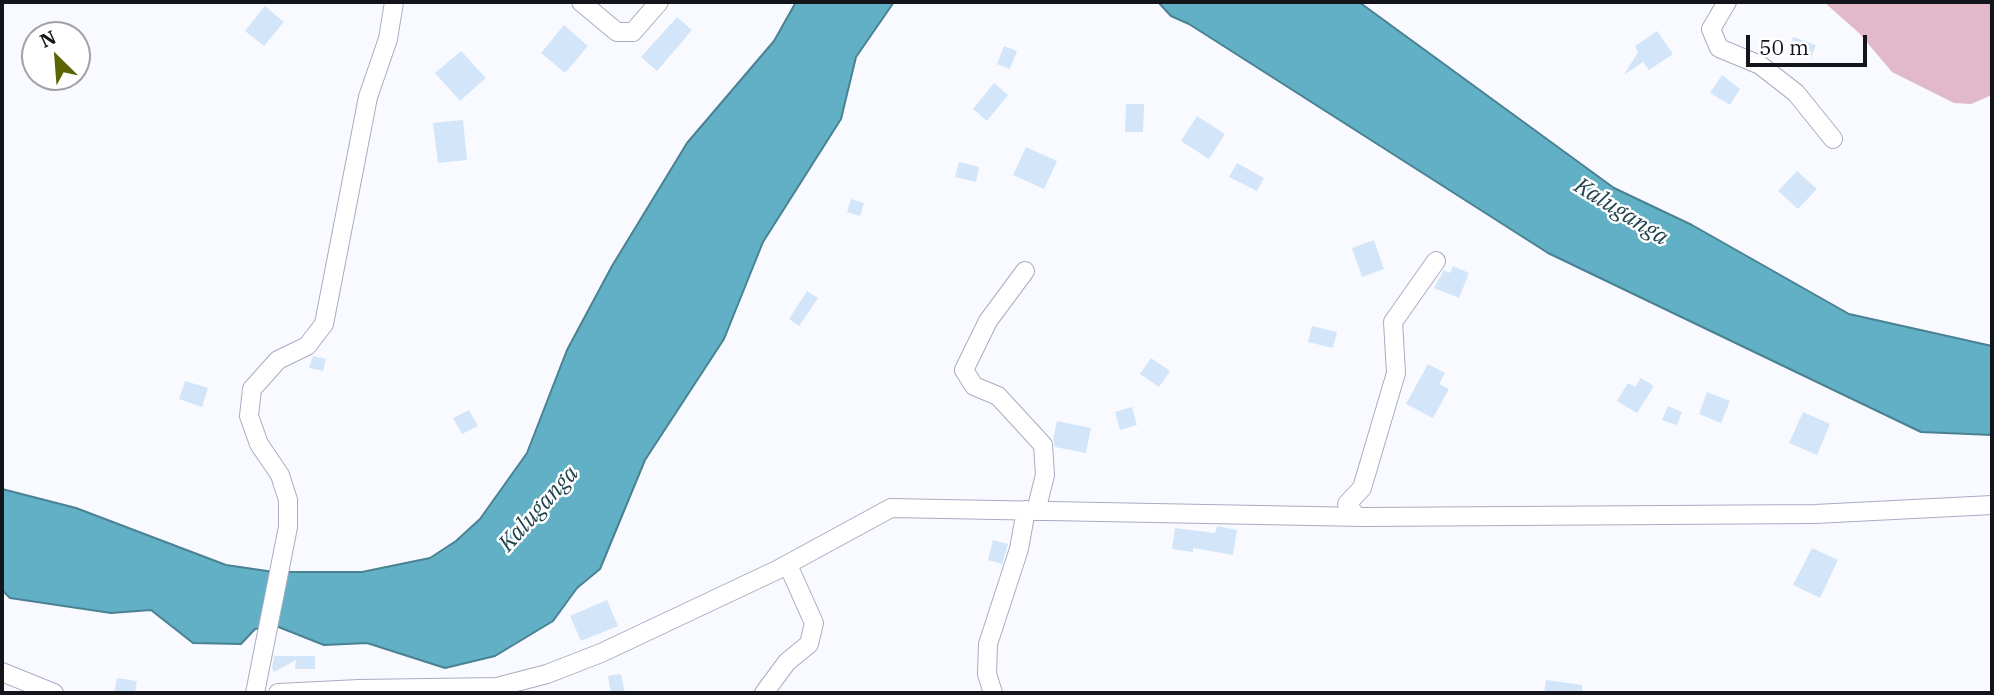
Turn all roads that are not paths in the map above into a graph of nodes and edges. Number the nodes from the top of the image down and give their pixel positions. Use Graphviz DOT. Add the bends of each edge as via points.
graph roads {
  1 [pos="394,2"];
  2 [pos="580,2"];
  3 [pos="659,2"];
  4 [pos="1727,2"];
  5 [pos="1833,139"];
  6 [pos="1436,261"];
  7 [pos="1025,271"];
  8 [pos="1992,505"];
  9 [pos="1031,511"];
  10 [pos="1357,517"];
  11 [pos="788,565"];
  12 [pos="2,672"];
  13 [pos="54,693"];
  14 [pos="255,693"];
  15 [pos="278,693"];
  16 [pos="764,693"];
  17 [pos="993,693"];
  1 -- 14 [label="street" via="388,39 368,97 324,324 307,346 278,360 252,389 249,416 288,500 288,527"];
  2 -- 3 [label="street" via="617,32 633,32"];
  4 -- 5 [label="street" via="1711,29 1719,48 1760,65 1796,93"];
  6 -- 10 [label="street" via="1393,323 1396,373 1362,488 1347,504"];
  7 -- 9 [label="street" via="988,321 964,370 974,386 998,396 1043,445 1045,475"];
  8 -- 10 [label="street" via="1815,513"];
  9 -- 10 [label="street"];
  9 -- 11 [label="street" via="891,508"];
  9 -- 17 [label="street" via="988,644 987,674"];
  11 -- 15 [label="street" via="601,653 497,687"];
  11 -- 16 [label="street" via="814,623 809,644 787,662"];
  12 -- 13 [label="street"];
}
